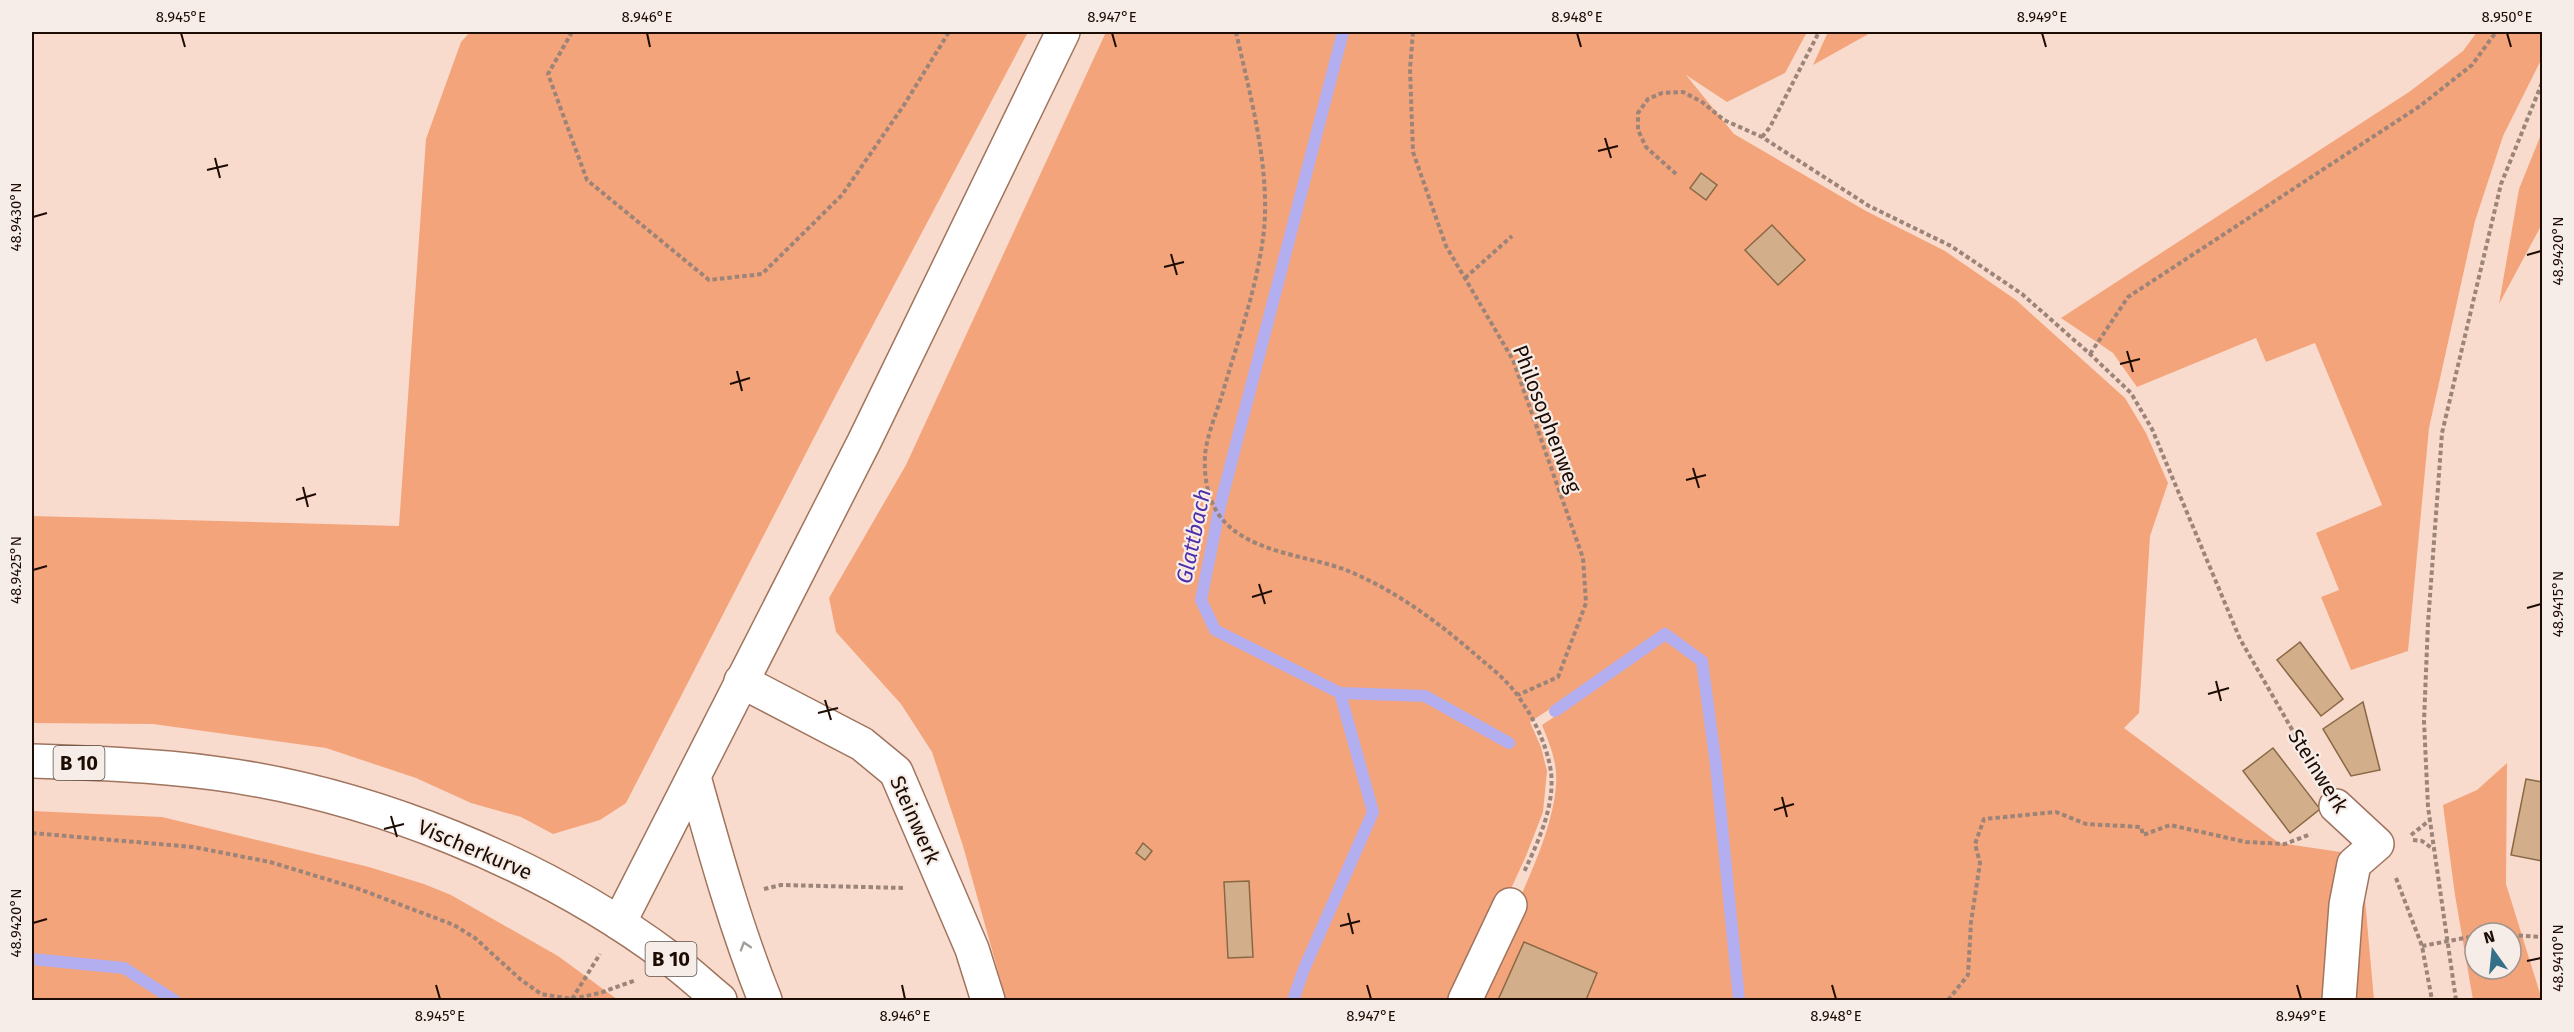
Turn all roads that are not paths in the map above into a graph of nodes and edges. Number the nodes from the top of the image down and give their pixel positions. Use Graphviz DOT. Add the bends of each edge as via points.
graph roads {
  1 [pos="1063,32"];
  2 [pos="741,681"];
  3 [pos="32,761"];
  4 [pos="694,777"];
  5 [pos="2355,824"];
  6 [pos="1510,905"];
  7 [pos="619,923"];
  8 [pos="720,1000"];
  9 [pos="765,1000"];
  10 [pos="988,1000"];
  11 [pos="1465,1000"];
  12 [pos="2339,1000"];
  1 -- 2 [label="main road" via="864,442"];
  2 -- 4 [label="main road"];
  2 -- 10 [label="main road, Steinwerk" via="862,744 896,772 972,949"];
  3 -- 7 [label="main road, Vischerkurve / B 10" via="126,764 214,773 375,810 433,829 539,877"];
  4 -- 7 [label="main road"];
  9 -- 4 [label="main road, one-way"];
  5 -- 12 [label="main road"];
  6 -- 11 [label="main road"];
  7 -- 8 [label="main road, Vischerkurve / B 10" via="669,957"];
}
